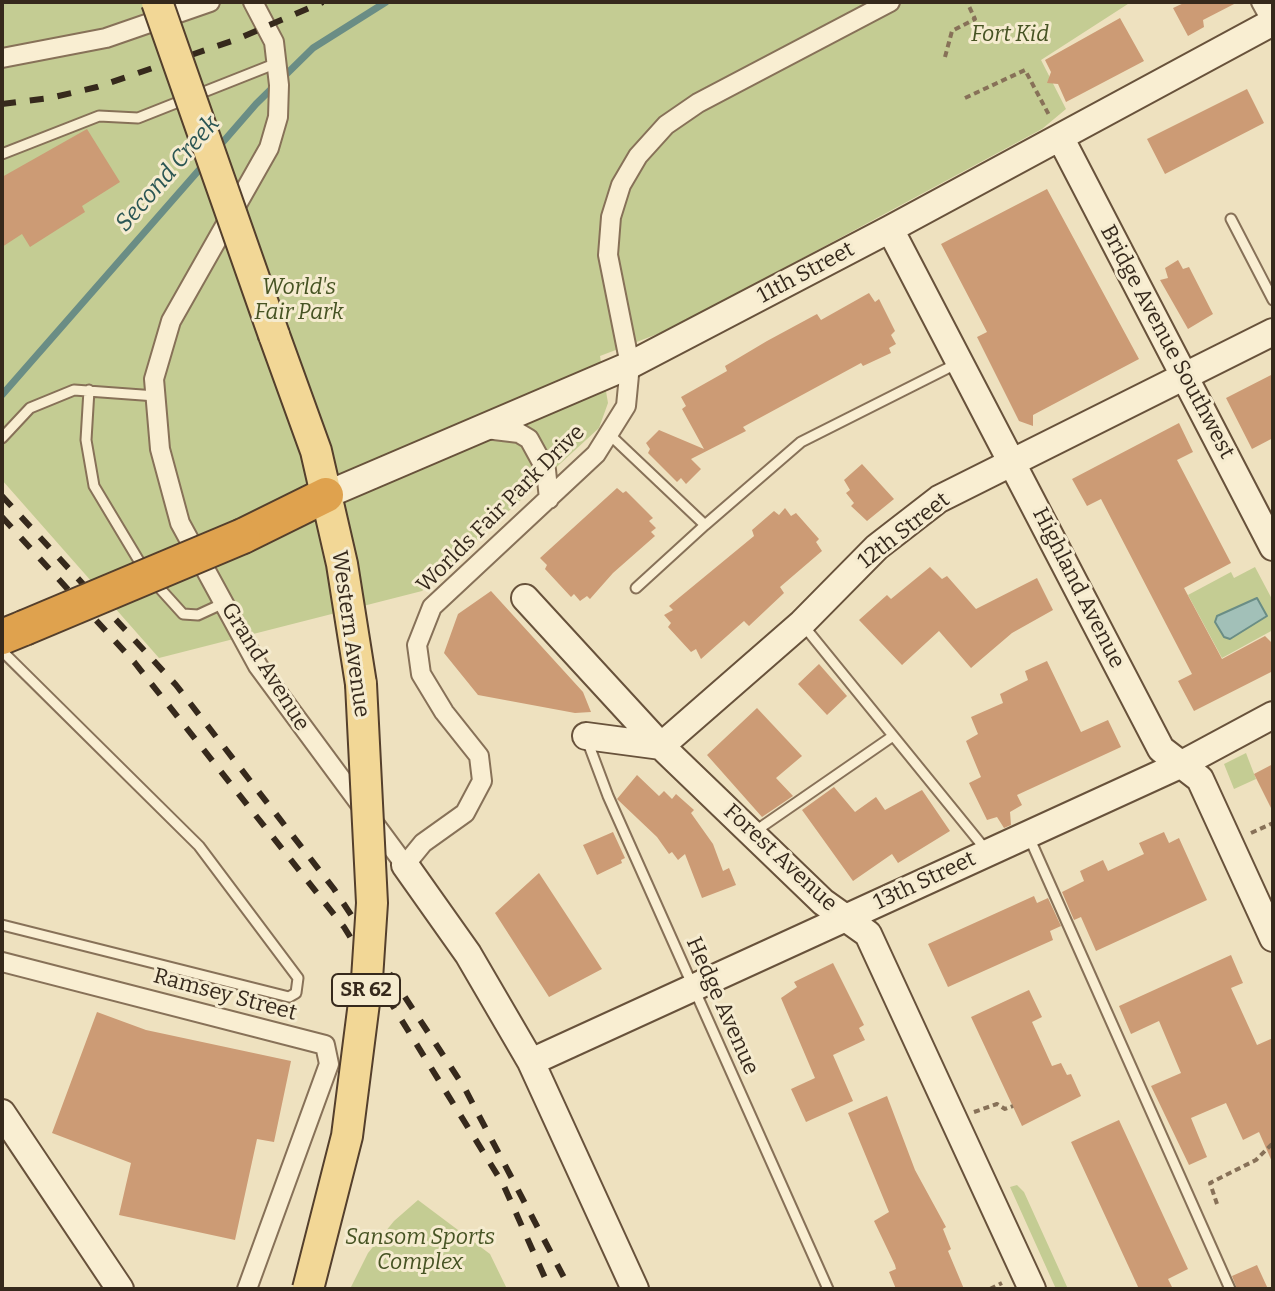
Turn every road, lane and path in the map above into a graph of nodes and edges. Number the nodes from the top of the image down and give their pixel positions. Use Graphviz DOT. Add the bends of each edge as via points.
graph roads {
  1 [pos="157,2"];
  2 [pos="210,2"];
  3 [pos="253,2"];
  4 [pos="890,2"];
  5 [pos="967,2"];
  6 [pos="1270,18"];
  7 [pos="945,57"];
  8 [pos="2,58"];
  9 [pos="277,66"];
  10 [pos="965,98"];
  11 [pos="1056,129"];
  12 [pos="2,154"];
  13 [pos="1231,219"];
  14 [pos="890,229"];
  15 [pos="1273,300"];
  16 [pos="1273,332"];
  17 [pos="960,362"];
  18 [pos="630,365"];
  19 [pos="1186,376"];
  20 [pos="89,390"];
  21 [pos="156,396"];
  22 [pos="479,428"];
  23 [pos="609,434"];
  24 [pos="2,438"];
  25 [pos="1013,463"];
  26 [pos="326,495"];
  27 [pos="549,499"];
  28 [pos="705,525"];
  29 [pos="1273,547"];
  30 [pos="636,588"];
  31 [pos="525,598"];
  32 [pos="224,603"];
  33 [pos="802,623"];
  34 [pos="8,637"];
  35 [pos="1273,715"];
  36 [pos="576,735"];
  37 [pos="893,736"];
  38 [pos="661,746"];
  39 [pos="1182,764"];
  40 [pos="1273,823"];
  41 [pos="1251,833"];
  42 [pos="751,834"];
  43 [pos="1027,834"];
  44 [pos="988,852"];
  45 [pos="405,865"];
  46 [pos="846,918"];
  47 [pos="2,925"];
  48 [pos="1273,938"];
  49 [pos="2,962"];
  50 [pos="693,987"];
  51 [pos="531,1062"];
  52 [pos="1013,1106"];
  53 [pos="976,1111"];
  54 [pos="2,1113"];
  55 [pos="1273,1143"];
  56 [pos="1217,1204"];
  57 [pos="1021,1284"];
  58 [pos="120,1289"];
  59 [pos="247,1289"];
  60 [pos="308,1289"];
  61 [pos="635,1289"];
  62 [pos="828,1289"];
  63 [pos="990,1289"];
  64 [pos="1230,1289"];
  1 -- 26 [label="main road, Western Avenue / SR 62, bridge" via="316,451"];
  2 -- 8 [label="street" via="106,38"];
  3 -- 9 [label="street, Grand Avenue" via="274,42"];
  4 -- 18 [label="street, Worlds Fair Park Drive" via="698,103 666,125 638,156 611,217 608,255"];
  5 -- 7 [label="path" via="975,19 952,31"];
  6 -- 11 [label="street, 11th Street"];
  9 -- 12 [label="lane" via="138,118 99,116"];
  9 -- 21 [label="street, Grand Avenue" via="278,117 269,148 171,321 154,379"];
  10 -- 11 [label="path" via="1025,70"];
  11 -- 14 [label="street, 11th Street"];
  11 -- 19 [label="street, Bridge Avenue Southwest"];
  13 -- 15 [label="lane"];
  14 -- 17 [label="street, Highland Avenue"];
  14 -- 18 [label="street, 11th Street"];
  16 -- 19 [label="street, 12th Street"];
  17 -- 25 [label="street, Highland Avenue"];
  17 -- 28 [label="lane" via="801,442"];
  18 -- 22 [label="street, 11th Street"];
  18 -- 23 [label="street, Worlds Fair Park Drive" via="626,406"];
  19 -- 25 [label="street, 12th Street"];
  19 -- 29 [label="street, Bridge Avenue Southwest"];
  20 -- 21 [label="lane"];
  20 -- 24 [label="lane" via="53,396 30,408"];
  20 -- 32 [label="lane" via="88,464 94,486 138,564 183,614 198,615"];
  21 -- 32 [label="street, Grand Avenue" via="160,449 180,523"];
  22 -- 26 [label="street, 11th Street"];
  22 -- 27 [label="street" via="529,439 546,470"];
  23 -- 27 [label="street, Worlds Fair Park Drive" via="596,454"];
  23 -- 28 [label="lane"];
  25 -- 33 [label="street, 12th Street" via="939,499 877,547"];
  25 -- 39 [label="street, Highland Avenue" via="1161,749"];
  26 -- 34 [label="highway, bridge"];
  26 -- 60 [label="main road, Western Avenue / SR 62, bridge" via="361,684 372,890 367,979 347,1136"];
  27 -- 45 [label="street, Worlds Fair Park Drive" via="432,607 417,645 421,674 479,756 482,781 465,813 423,843"];
  28 -- 30 [label="lane"];
  31 -- 38 [label="street, Forest Avenue"];
  32 -- 45 [label="street, Grand Avenue" via="258,666"];
  33 -- 37 [label="lane"];
  33 -- 38 [label="street, 12th Street"];
  34 -- 47 [label="lane" via="199,846 298,978 296,993 289,997"];
  35 -- 39 [label="street, 13th Street"];
  36 -- 38 [label="street"];
  36 -- 50 [label="lane, Hedge Avenue"];
  37 -- 42 [label="lane"];
  37 -- 44 [label="lane"];
  38 -- 42 [label="street, Forest Avenue"];
  39 -- 43 [label="street, 13th Street"];
  39 -- 48 [label="street, Highland Avenue" via="1200,779"];
  40 -- 41 [label="path"];
  42 -- 46 [label="street, Forest Avenue"];
  43 -- 44 [label="street, 13th Street"];
  43 -- 64 [label="lane"];
  44 -- 46 [label="street, 13th Street"];
  45 -- 51 [label="street, Grand Avenue" via="468,954"];
  46 -- 50 [label="street, 13th Street"];
  46 -- 57 [label="street, Forest Avenue" via="868,934"];
  49 -- 59 [label="street, Ramsey Street" via="325,1045 329,1064"];
  50 -- 51 [label="street, 13th Street"];
  50 -- 62 [label="lane, Hedge Avenue"];
  51 -- 61 [label="street, Grand Avenue"];
  52 -- 53 [label="path" via="997,1104"];
  54 -- 58 [label="street"];
  55 -- 56 [label="path" via="1256,1160 1210,1183"];
  57 -- 63 [label="path"];
}
